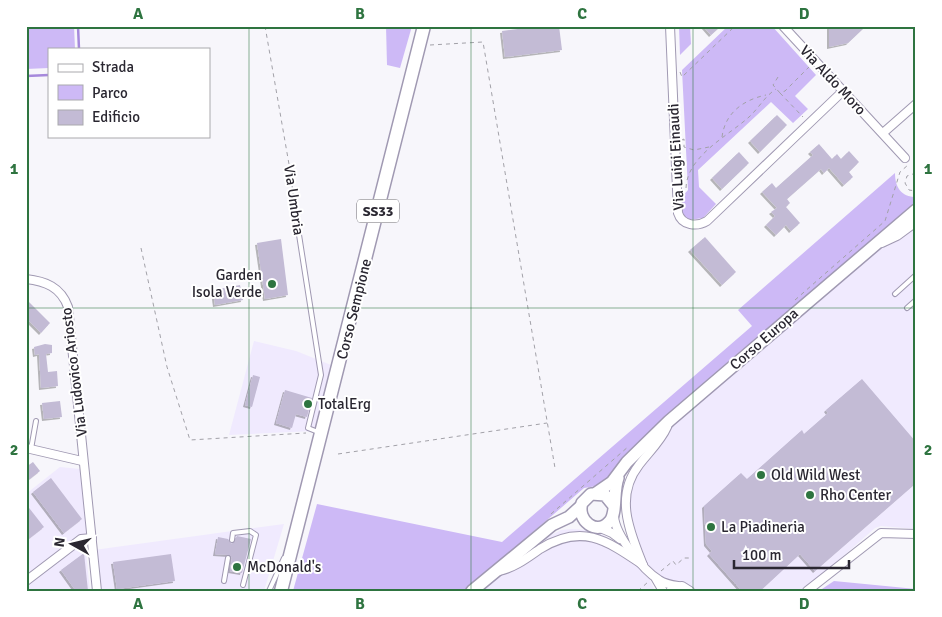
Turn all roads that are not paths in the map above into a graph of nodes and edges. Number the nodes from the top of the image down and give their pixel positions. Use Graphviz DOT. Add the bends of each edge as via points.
graph roads {
  1 [pos="424,26"];
  2 [pos="670,26"];
  3 [pos="783,26"];
  4 [pos="843,91"];
  5 [pos="916,104"];
  6 [pos="883,133"];
  7 [pos="907,161"];
  8 [pos="916,210"];
  9 [pos="297,222"];
  10 [pos="916,222"];
  11 [pos="867,250"];
  12 [pos="916,276"];
  13 [pos="26,279"];
  14 [pos="895,294"];
  15 [pos="916,300"];
  16 [pos="907,308"];
  17 [pos="321,375"];
  18 [pos="337,377"];
  19 [pos="36,421"];
  20 [pos="669,421"];
  21 [pos="322,433"];
  22 [pos="28,449"];
  23 [pos="82,461"];
  24 [pos="620,473"];
  25 [pos="596,493"];
  26 [pos="580,507"];
  27 [pos="614,510"];
  28 [pos="592,525"];
  29 [pos="297,529"];
  30 [pos="547,531"];
  31 [pos="916,534"];
  32 [pos="92,538"];
  33 [pos="232,540"];
  34 [pos="625,543"];
  35 [pos="228,558"];
  36 [pos="643,565"];
  37 [pos="495,572"];
  38 [pos="655,577"];
  39 [pos="26,581"];
  40 [pos="224,581"];
  41 [pos="243,585"];
  42 [pos="678,586"];
  43 [pos="690,590"];
  44 [pos="97,591"];
  45 [pos="269,591"];
  46 [pos="281,591"];
  47 [pos="472,591"];
  48 [pos="663,591"];
  49 [pos="670,591"];
  50 [pos="807,591"];
  1 -- 18 [label="main road, Corso Sempione / SS33"];
  2 -- 4 [label="street, Via Luigi Einaudi" via="677,196 679,218 687,224 702,224"];
  3 -- 4 [label="street, Via Aldo Moro"];
  4 -- 6 [label="street, Via Aldo Moro"];
  5 -- 6 [label="street"];
  6 -- 7 [label="street, Via Aldo Moro"];
  8 -- 11 [label="main road, Corso Europa"];
  9 -- 17 [label="lane, Via Umbria"];
  10 -- 11 [label="street" via="897,236"];
  11 -- 20 [label="main road, Corso Europa"];
  12 -- 14 [label="lane"];
  13 -- 23 [label="street, Via Ludovico Ariosto" via="42,281 55,288 68,307"];
  15 -- 16 [label="lane"];
  17 -- 18 [label="lane"];
  17 -- 21 [label="lane" via="308,428"];
  18 -- 21 [label="main road, Corso Sempione / SS33"];
  19 -- 22 [label="lane"];
  20 -- 24 [label="main road, Corso Europa"];
  20 -- 36 [label="street" via="662,436 635,471 626,494 626,516"];
  21 -- 29 [label="main road, Corso Sempione / SS33"];
  22 -- 23 [label="street"];
  23 -- 32 [label="street, Via Ludovico Ariosto" via="86,472"];
  24 -- 25 [label="main road, Corso Europa"];
  24 -- 27 [label="main road, Corso Europa" via="614,492"];
  25 -- 26 [label="main road" via="588,496"];
  25 -- 27 [label="main road" via="609,498"];
  26 -- 28 [label="main road" via="581,515"];
  26 -- 30 [label="main road"];
  27 -- 28 [label="main road" via="607,524"];
  27 -- 34 [label="street" via="614,523"];
  28 -- 30 [label="main road" via="575,522"];
  28 -- 34 [label="street" via="612,533"];
  29 -- 45 [label="lane"];
  29 -- 46 [label="main road, Corso Sempione / SS33"];
  30 -- 37 [label="main road"];
  31 -- 50 [label="street" via="881,533"];
  32 -- 39 [label="street" via="81,539"];
  32 -- 44 [label="street, Via Ludovico Ariosto"];
  33 -- 41 [label="lane" via="233,533 250,531 256,535"];
  34 -- 36 [label="street"];
  35 -- 40 [label="lane"];
  36 -- 37 [label="street" via="607,542 579,536 554,541 508,569"];
  36 -- 38 [label="street"];
  37 -- 47 [label="main road"];
  38 -- 42 [label="street"];
  38 -- 48 [label="street"];
  42 -- 43 [label="street"];
  42 -- 49 [label="street"];
}
